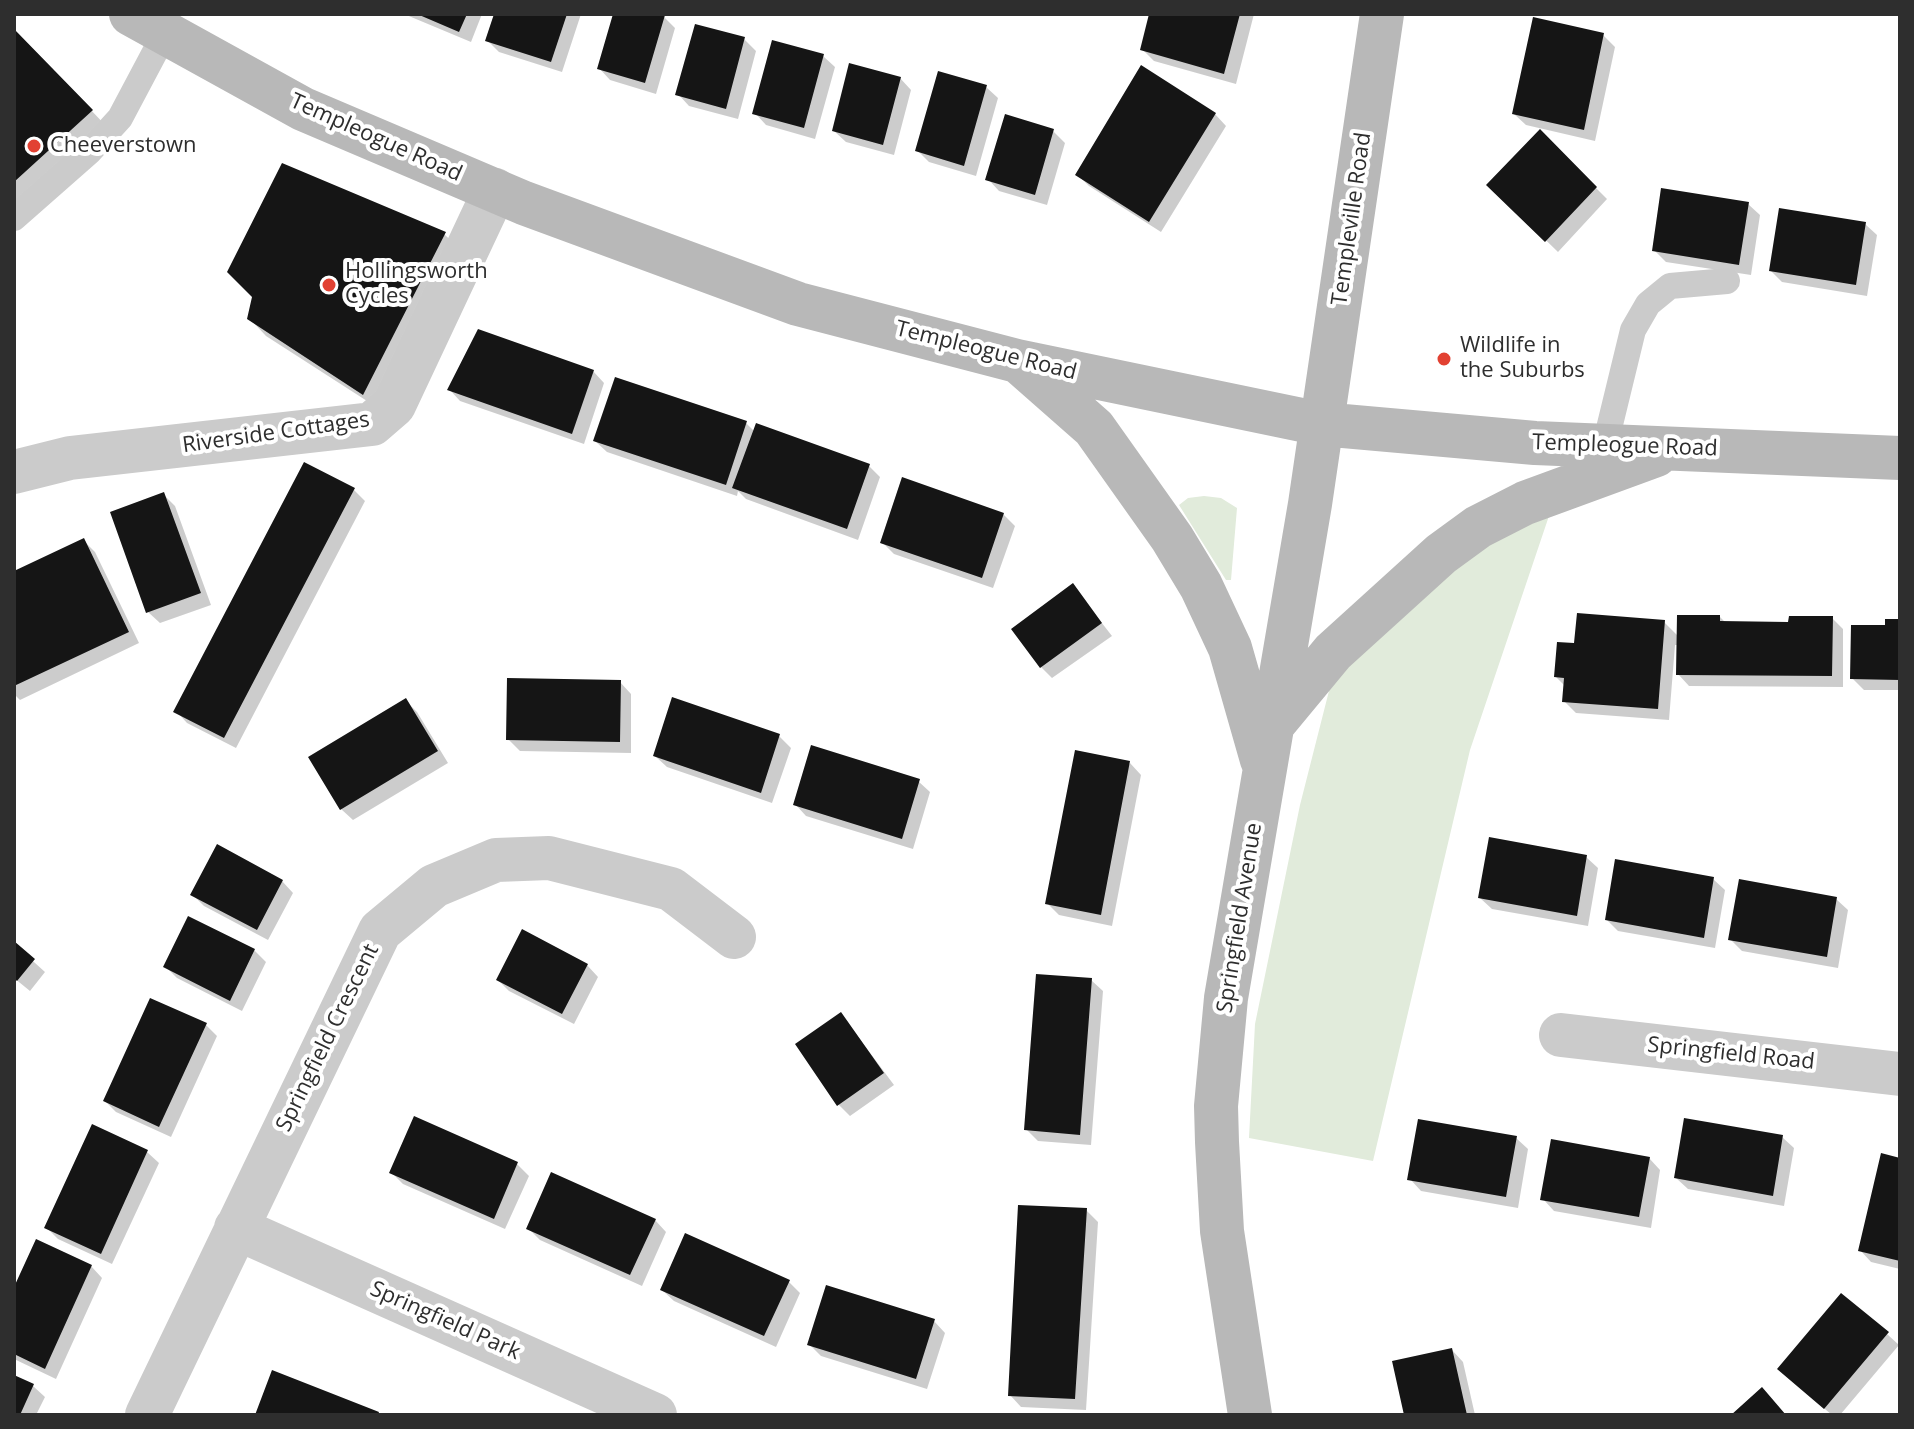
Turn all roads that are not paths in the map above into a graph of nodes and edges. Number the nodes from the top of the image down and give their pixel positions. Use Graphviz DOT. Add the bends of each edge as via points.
graph roads {
  1 [pos="1382,14"];
  2 [pos="147,25"];
  3 [pos="495,190"];
  4 [pos="14,218"];
  5 [pos="1727,281"];
  6 [pos="1017,361"];
  7 [pos="1321,424"];
  8 [pos="1605,445"];
  9 [pos="1681,446"];
  10 [pos="1900,458"];
  11 [pos="14,472"];
  12 [pos="1273,724"];
  13 [pos="1264,769"];
  14 [pos="734,937"];
  15 [pos="1561,1035"];
  16 [pos="1900,1074"];
  17 [pos="236,1228"];
  18 [pos="147,1415"];
  19 [pos="655,1415"];
  20 [pos="1250,1415"];
  1 -- 7 [label="main road, Templeville Road"];
  2 -- 3 [label="main road, Templeogue Road" via="303,109"];
  2 -- 4 [label="lane" via="120,118"];
  3 -- 6 [label="main road, Templeogue Road" via="798,304"];
  3 -- 11 [label="street, Riverside Cottages" via="394,405 372,424 70,458"];
  5 -- 8 [label="lane" via="1670,286 1648,304 1633,330"];
  6 -- 7 [label="main road, Templeogue Road"];
  6 -- 13 [label="main road" via="1094,428 1172,538 1230,648"];
  7 -- 8 [label="main road, Templeogue Road"];
  7 -- 12 [label="main road, Springfield Avenue"];
  8 -- 9 [label="main road, Templeogue Road"];
  9 -- 10 [label="main road, Templeogue Road"];
  9 -- 12 [label="main road" via="1525,503 1478,527 1333,652"];
  12 -- 13 [label="main road, Springfield Avenue"];
  13 -- 20 [label="main road, Springfield Avenue" via="1226,998 1216,1106 1222,1231"];
  14 -- 17 [label="street, Springfield Crescent" via="671,889 549,858 496,860 434,886 380,931"];
  15 -- 16 [label="street, Springfield Road"];
  17 -- 18 [label="street, Springfield Crescent"];
  17 -- 19 [label="street, Springfield Park"];
}
